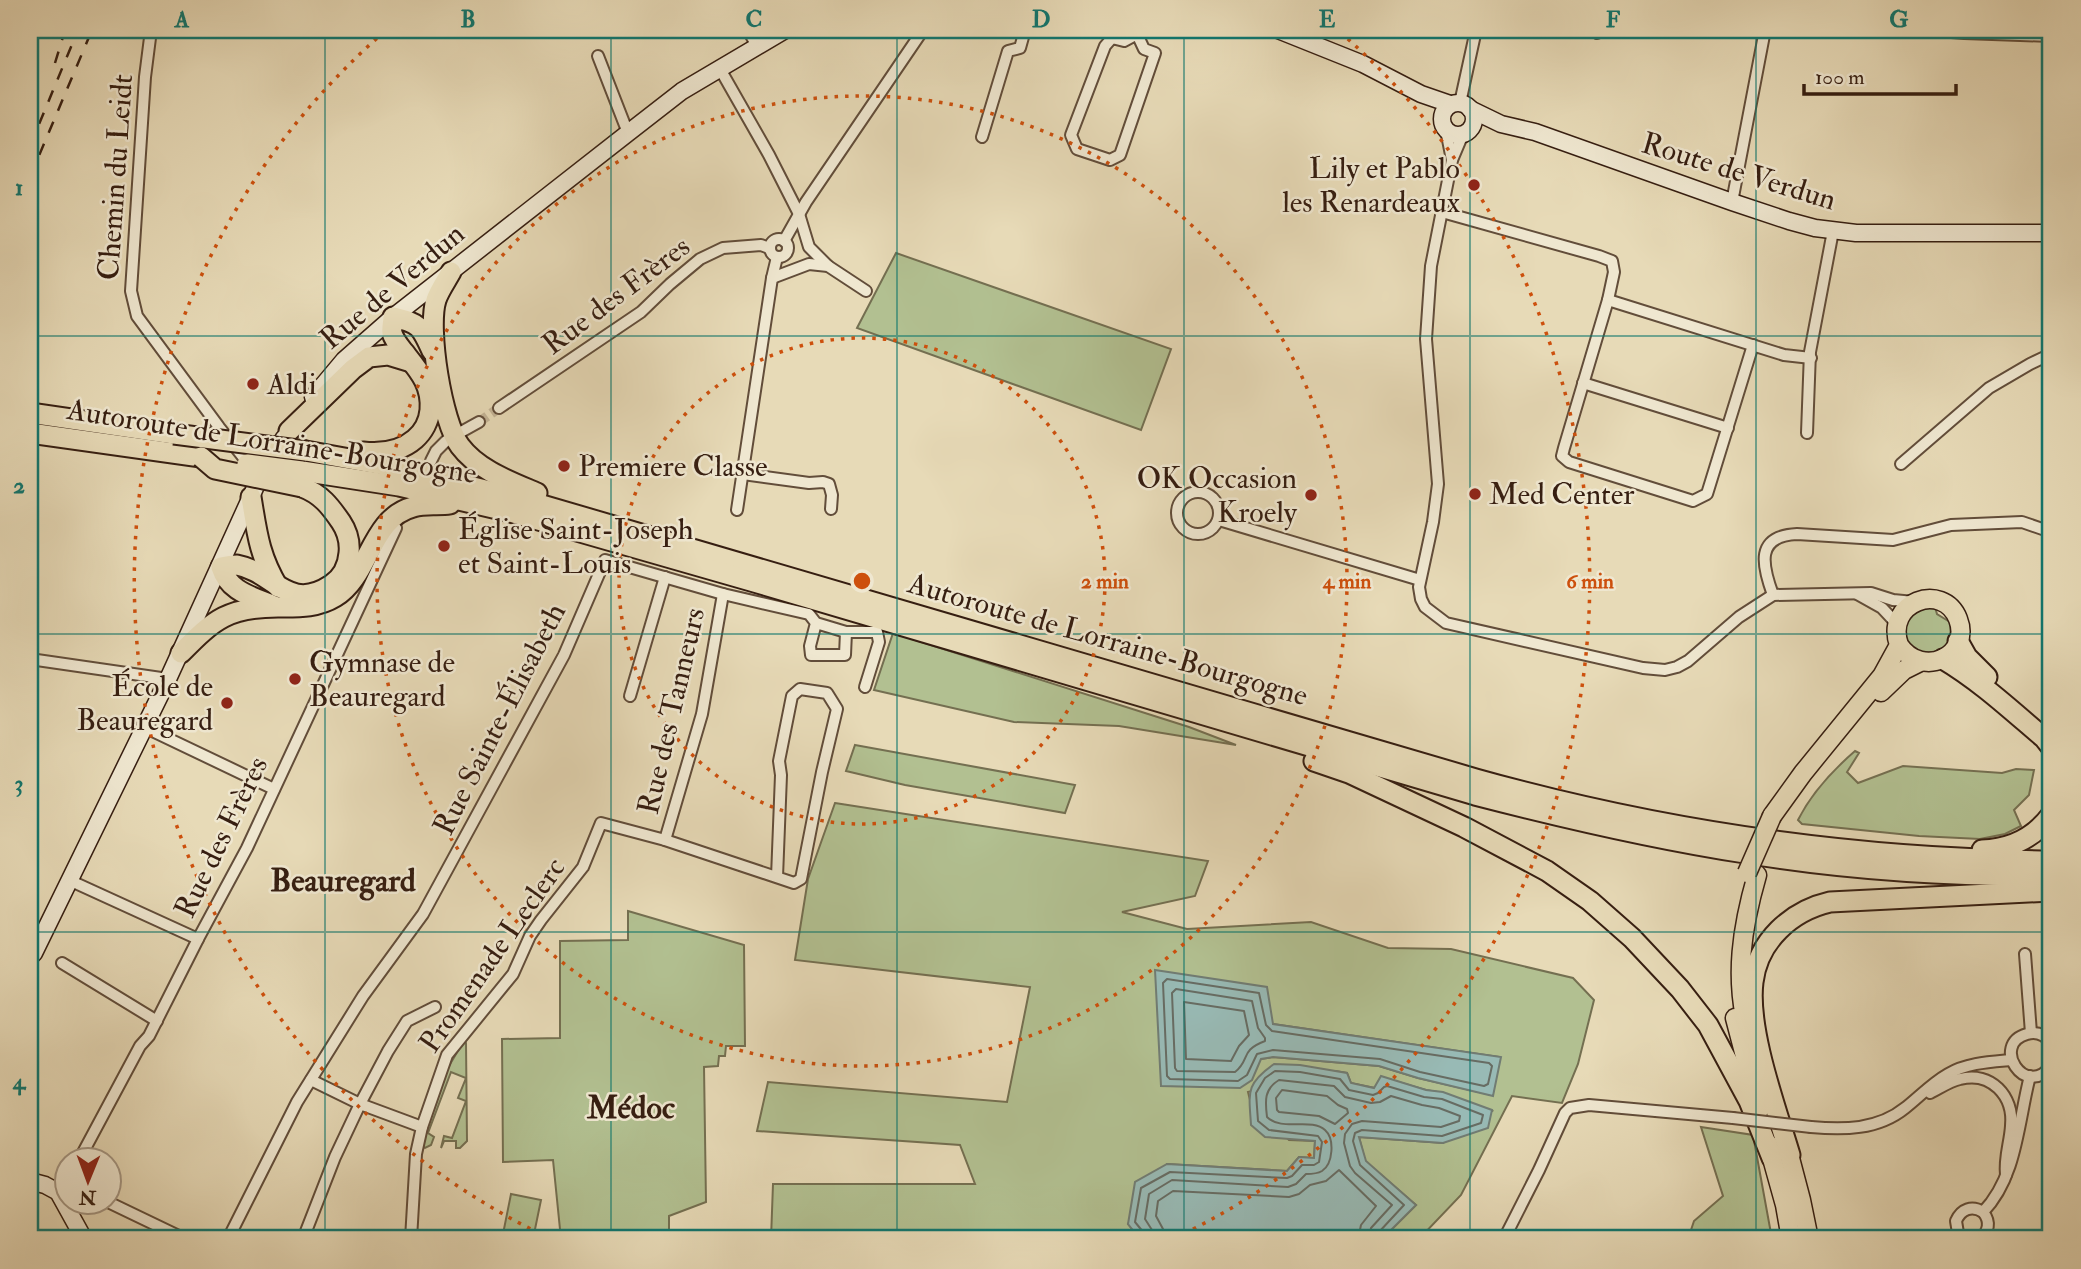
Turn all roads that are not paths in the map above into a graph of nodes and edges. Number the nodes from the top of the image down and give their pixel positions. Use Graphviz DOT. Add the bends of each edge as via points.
graph roads {
  1 [pos="151,30"];
  2 [pos="748,30"];
  3 [pos="785,30"];
  4 [pos="923,30"];
  5 [pos="1025,30"];
  6 [pos="1476,30"];
  7 [pos="1765,30"];
  8 [pos="1926,30"];
  9 [pos="1138,32"];
  10 [pos="1288,32"];
  11 [pos="2051,36"];
  12 [pos="757,46"];
  13 [pos="598,56"];
  14 [pos="720,69"];
  15 [pos="1453,112"];
  16 [pos="1501,124"];
  17 [pos="1467,131"];
  18 [pos="628,132"];
  19 [pos="982,137"];
  20 [pos="1452,160"];
  21 [pos="1732,202"];
  22 [pos="1442,212"];
  23 [pos="799,214"];
  24 [pos="1833,231"];
  25 [pos="2051,233"];
  26 [pos="785,241"];
  27 [pos="769,248"];
  28 [pos="778,257"];
  29 [pos="828,266"];
  30 [pos="451,272"];
  31 [pos="772,278"];
  32 [pos="866,291"];
  33 [pos="1608,300"];
  34 [pos="393,317"];
  35 [pos="1753,345"];
  36 [pos="2051,354"];
  37 [pos="435,356"];
  38 [pos="1811,358"];
  39 [pos="411,362"];
  40 [pos="1583,383"];
  41 [pos="499,408"];
  42 [pos="30,413"];
  43 [pos="479,422"];
  44 [pos="1728,428"];
  45 [pos="289,431"];
  46 [pos="461,432"];
  47 [pos="30,433"];
  48 [pos="1807,433"];
  49 [pos="446,441"];
  50 [pos="306,452"];
  51 [pos="431,461"];
  52 [pos="1902,464"];
  53 [pos="264,471"];
  54 [pos="743,474"];
  55 [pos="302,479"];
  56 [pos="251,497"];
  57 [pos="465,500"];
  58 [pos="831,509"];
  59 [pos="737,510"];
  60 [pos="1219,520"];
  61 [pos="396,528"];
  62 [pos="625,529"];
  63 [pos="2051,532"];
  64 [pos="221,567"];
  65 [pos="665,577"];
  66 [pos="1420,579"];
  67 [pos="723,594"];
  68 [pos="1857,594"];
  69 [pos="1773,595"];
  70 [pos="277,597"];
  71 [pos="1914,602"];
  72 [pos="816,623"];
  73 [pos="1897,624"];
  74 [pos="846,632"];
  75 [pos="1958,641"];
  76 [pos="1899,645"];
  77 [pos="181,653"];
  78 [pos="30,659"];
  79 [pos="1943,659"];
  80 [pos="1920,662"];
  81 [pos="168,679"];
  82 [pos="865,687"];
  83 [pos="630,696"];
  84 [pos="1224,722"];
  85 [pos="144,727"];
  86 [pos="2051,733"];
  87 [pos="2051,747"];
  88 [pos="274,789"];
  89 [pos="2051,815"];
  90 [pos="1777,818"];
  91 [pos="665,840"];
  92 [pos="1918,857"];
  93 [pos="2051,861"];
  94 [pos="2051,876"];
  95 [pos="777,877"];
  96 [pos="71,881"];
  97 [pos="2051,891"];
  98 [pos="56,907"];
  99 [pos="30,934"];
  100 [pos="198,939"];
  101 [pos="2025,954"];
  102 [pos="30,957"];
  103 [pos="62,963"];
  104 [pos="435,1007"];
  105 [pos="157,1021"];
  106 [pos="2031,1032"];
  107 [pos="2051,1043"];
  108 [pos="2011,1060"];
  109 [pos="2050,1068"];
  110 [pos="2030,1076"];
  111 [pos="311,1080"];
  112 [pos="1917,1098"];
  113 [pos="359,1104"];
  114 [pos="422,1127"];
  115 [pos="86,1146"];
  116 [pos="1781,1156"];
  117 [pos="2006,1175"];
  118 [pos="30,1181"];
  119 [pos="52,1186"];
  120 [pos="122,1209"];
  121 [pos="1983,1212"];
  122 [pos="75,1216"];
  123 [pos="84,1239"];
  124 [pos="185,1239"];
  125 [pos="228,1239"];
  126 [pos="303,1239"];
  127 [pos="411,1239"];
  128 [pos="1504,1239"];
  129 [pos="1791,1239"];
  130 [pos="1809,1239"];
  131 [pos="1965,1239"];
  132 [pos="1979,1239"];
  1 -- 53 [label="street, Chemin du Leidt" via="132,301 137,316 244,459"];
  2 -- 12 [label="street"];
  3 -- 12 [label="main road, Rue de Verdun"];
  4 -- 23 [label="street"];
  5 -- 19 [label="street" via="1020,48 1008,51"];
  6 -- 15 [label="street"];
  7 -- 21 [label="street"];
  8 -- 11 [label="street"];
  9 -- 9 [label="street" via="1124,41 1112,38 1105,46 1071,135 1077,149 1110,160 1120,155 1155,53 1144,49"];
  10 -- 15 [label="main road, Route de Verdun" via="1363,64"];
  12 -- 14 [label="main road, Rue de Verdun"];
  13 -- 18 [label="street"];
  14 -- 18 [label="main road, Rue de Verdun"];
  14 -- 23 [label="street"];
  15 -- 16 [label="main road, Route de Verdun"];
  15 -- 17 [label="main road" via="1455,135"];
  15 -- 17 [label="main road" via="1474,116"];
  15 -- 20 [label="street"];
  16 -- 17 [label="main road, Route de Verdun"];
  16 -- 21 [label="main road, Route de Verdun"];
  17 -- 20 [label="street"];
  18 -- 30 [label="main road, Rue de Verdun"];
  20 -- 22 [label="street"];
  21 -- 24 [label="main road, Route de Verdun"];
  22 -- 33 [label="street" via="1612,261 1615,272"];
  22 -- 66 [label="street" via="1431,266 1426,339 1438,484"];
  23 -- 26 [label="street"];
  23 -- 29 [label="street" via="809,247"];
  24 -- 25 [label="main road, Route de Verdun"];
  24 -- 38 [label="street"];
  26 -- 27 [label="street" via="774,240"];
  26 -- 28 [label="street" via="787,252"];
  27 -- 28 [label="street"];
  27 -- 41 [label="street, Rue des Frères" via="723,248 700,259 641,312"];
  28 -- 31 [label="street"];
  29 -- 31 [label="street" via="809,264"];
  29 -- 32 [label="street"];
  30 -- 34 [label="main road, Rue de Verdun"];
  30 -- 37 [label="highway" via="436,299 432,322"];
  31 -- 54 [label="street"];
  33 -- 35 [label="street"];
  33 -- 40 [label="street"];
  34 -- 37 [label="highway" via="412,321"];
  34 -- 39 [label="highway" via="392,334"];
  34 -- 45 [label="main road, Rue de Verdun" via="344,360"];
  35 -- 38 [label="street"];
  35 -- 44 [label="street"];
  36 -- 52 [label="street" via="1989,388"];
  37 -- 62 [label="highway" via="450,427 460,446 479,465"];
  38 -- 48 [label="street"];
  39 -- 45 [label="highway" via="388,355 369,357"];
  39 -- 50 [label="highway" via="421,373 431,402 429,418 418,436 395,451"];
  40 -- 44 [label="street"];
  40 -- 44 [label="street" via="1562,456 1693,501 1707,494"];
  42 -- 50 [label="highway, Autoroute de Lorraine-Bourgogne, bridge"];
  43 -- 46 [label="street"];
  45 -- 53 [label="main road, Rue de Verdun"];
  47 -- 55 [label="highway, Autoroute de Lorraine-Bourgogne, bridge" via="201,457 215,469"];
  49 -- 51 [label="street"];
  50 -- 62 [label="highway, Autoroute de Lorraine-Bourgogne" via="394,467"];
  53 -- 56 [label="main road, Rue de Verdun"];
  54 -- 58 [label="street" via="829,484"];
  54 -- 59 [label="street"];
  55 -- 57 [label="highway, Autoroute de Lorraine-Bourgogne" via="399,486"];
  55 -- 70 [label="highway" via="328,502 344,527 348,566 337,581 320,592 288,592"];
  56 -- 64 [label="main road, Rue de Verdun"];
  56 -- 70 [label="highway" via="259,547"];
  57 -- 70 [label="highway" via="411,507 395,516 380,531 350,586 319,605 299,607"];
  57 -- 84 [label="highway, Autoroute de Lorraine-Bourgogne"];
  60 -- 60 [label="street" via="1214,499 1202,492 1188,495 1178,506 1177,519 1191,534 1205,534"];
  60 -- 66 [label="street"];
  61 -- 88 [label="street, Rue des Frères"];
  62 -- 92 [label="highway, Autoroute de Lorraine-Bourgogne" via="1522,792 1751,839"];
  63 -- 69 [label="street" via="2022,522 1951,525 1893,540 1782,535 1769,544 1764,555"];
  64 -- 70 [label="highway" via="225,580 238,591"];
  64 -- 77 [label="main road, Rue de Verdun"];
  65 -- 67 [label="street"];
  65 -- 83 [label="street"];
  65 -- 111 [label="street, Rue Sainte-Élisabeth" via="605,560 564,655 424,914 363,996"];
  66 -- 69 [label="street" via="1421,599 1446,623 1665,670 1688,662 1739,617"];
  67 -- 72 [label="street" via="809,614"];
  67 -- 91 [label="street, Rue des Tanneurs" via="702,714"];
  68 -- 69 [label="street"];
  68 -- 71 [label="street"];
  68 -- 73 [label="street" via="1882,608"];
  70 -- 77 [label="highway" via="217,620"];
  71 -- 73 [label="main road"];
  71 -- 75 [label="main road" via="1935,600 1953,611 1960,631"];
  72 -- 74 [label="street"];
  72 -- 74 [label="street" via="811,655 845,655"];
  73 -- 76 [label="main road"];
  74 -- 82 [label="street" via="877,632 879,642"];
  75 -- 79 [label="main road"];
  75 -- 86 [label="highway" via="1979,671"];
  76 -- 80 [label="main road"];
  76 -- 90 [label="main road" via="1882,676 1802,773"];
  77 -- 81 [label="main road, Rue de Verdun"];
  78 -- 81 [label="street"];
  79 -- 80 [label="main road"];
  79 -- 87 [label="highway" via="1989,691"];
  80 -- 90 [label="main road" via="1881,692"];
  81 -- 85 [label="main road, Rue de Verdun"];
  84 -- 94 [label="highway, Autoroute de Lorraine-Bourgogne" via="1475,795 1642,835 1841,866"];
  84 -- 116 [label="highway" via="1237,735 1349,773 1464,827 1590,901 1632,938 1708,1025"];
  85 -- 88 [label="street"];
  85 -- 96 [label="main road, Rue de Verdun"];
  88 -- 100 [label="street, Rue des Frères"];
  89 -- 92 [label="highway" via="2030,836 2008,846"];
  90 -- 116 [label="main road" via="1752,874 1740,957 1741,995 1751,1045"];
  91 -- 95 [label="street"];
  91 -- 114 [label="street, Promenade Leclerc" via="601,823 583,867 530,936 513,974 447,1055"];
  92 -- 93 [label="highway, Autoroute de Lorraine-Bourgogne"];
  95 -- 95 [label="street" via="794,883 801,879 837,709 827,693 811,689 800,689 792,696 779,761"];
  96 -- 98 [label="main road, Rue de Verdun"];
  96 -- 100 [label="street"];
  97 -- 116 [label="highway" via="1830,902 1804,911 1780,928 1764,948 1752,997"];
  98 -- 99 [label="main road"];
  98 -- 102 [label="main road, Rue de Verdun"];
  100 -- 105 [label="street, Rue des Frères"];
  101 -- 106 [label="street"];
  103 -- 105 [label="street"];
  104 -- 113 [label="street" via="407,1021"];
  105 -- 115 [label="street, Rue des Frères"];
  106 -- 107 [label="street"];
  106 -- 108 [label="street" via="2015,1042"];
  108 -- 110 [label="street" via="2018,1071"];
  108 -- 112 [label="street" via="1982,1062 1951,1072"];
  109 -- 110 [label="street"];
  110 -- 117 [label="street"];
  111 -- 113 [label="street"];
  111 -- 125 [label="street, Rue Sainte-Élisabeth"];
  112 -- 117 [label="street" via="1963,1078 1980,1078 1996,1085 2011,1116"];
  112 -- 128 [label="street, bridge" via="1896,1115 1845,1129 1590,1105 1570,1108"];
  113 -- 114 [label="street"];
  113 -- 126 [label="street"];
  114 -- 127 [label="street, Promenade Leclerc"];
  116 -- 129 [label="main road"];
  116 -- 130 [label="main road"];
  117 -- 121 [label="street"];
  118 -- 119 [label="main road"];
  120 -- 124 [label="street"];
  121 -- 131 [label="street" via="1970,1208 1957,1217 1958,1233"];
  121 -- 132 [label="street" via="1988,1227"];
  122 -- 123 [label="main road"];
}
